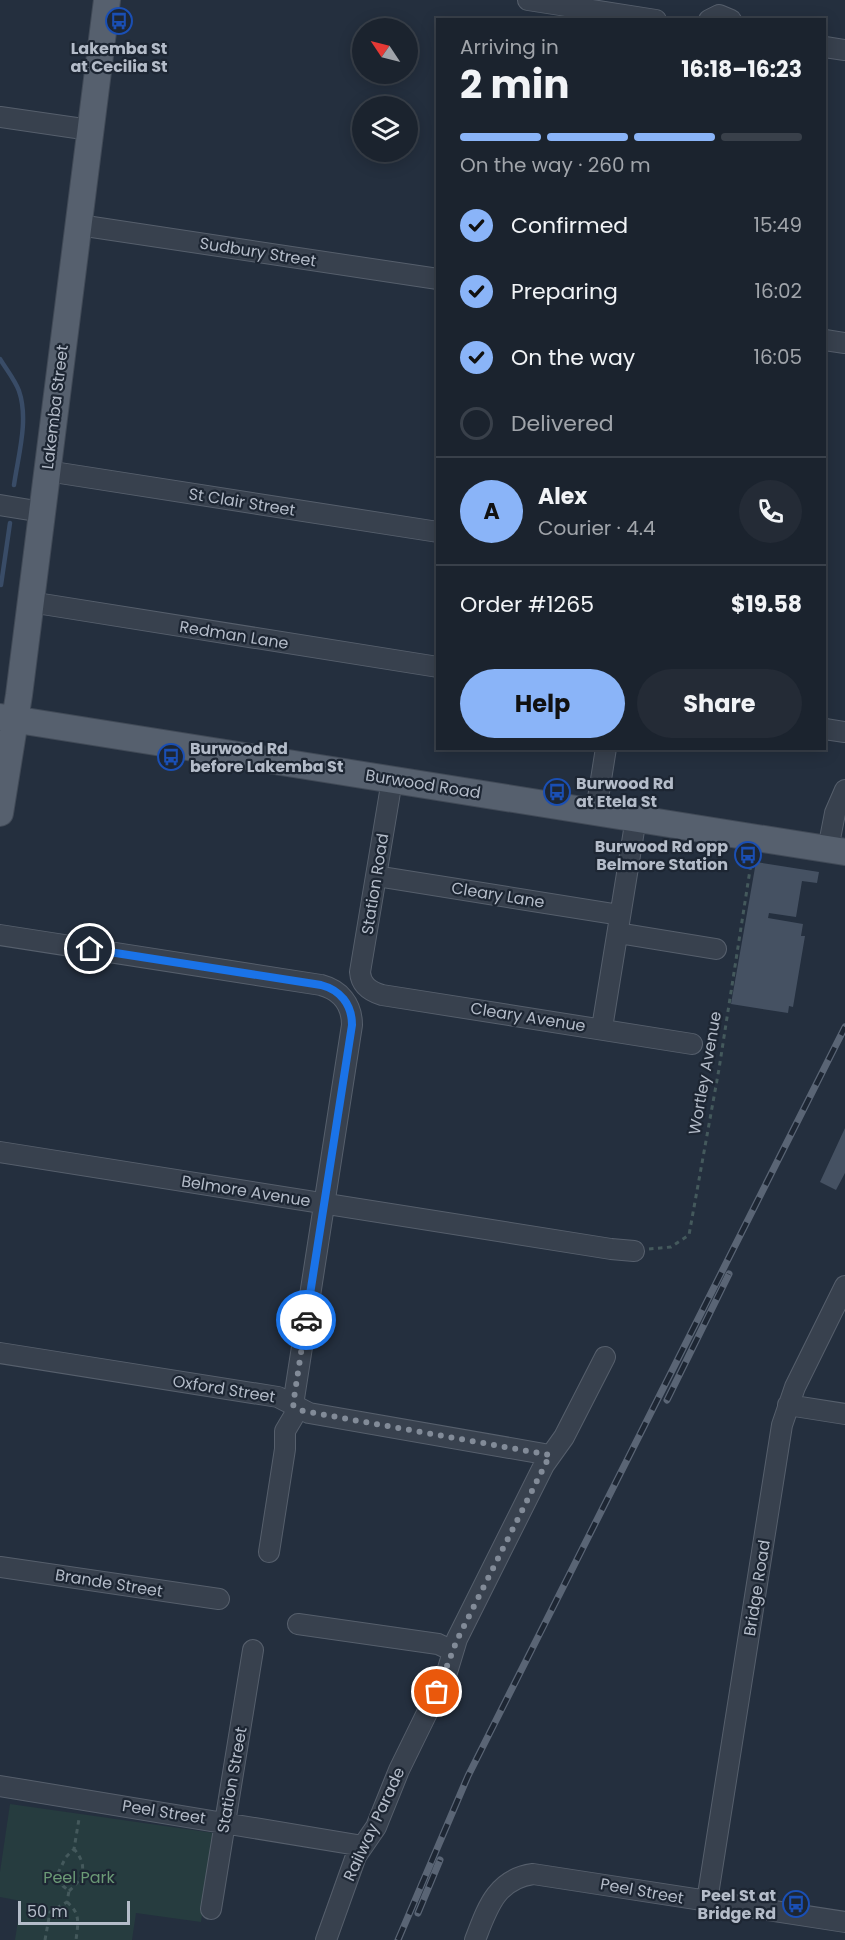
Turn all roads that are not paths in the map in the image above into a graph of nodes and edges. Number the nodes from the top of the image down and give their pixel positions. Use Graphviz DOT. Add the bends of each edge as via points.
graph roads {
  1 [pos="107,0"];
  2 [pos="528,0"];
  3 [pos="643,18"];
  4 [pos="826,47"];
  5 [pos="845,50"];
  6 [pos="0,117"];
  7 [pos="90,130"];
  8 [pos="79,225"];
  9 [pos="436,279"];
  10 [pos="826,340"];
  11 [pos="845,343"];
  12 [pos="47,471"];
  13 [pos="0,505"];
  14 [pos="42,512"];
  15 [pos="436,532"];
  16 [pos="30,602"];
  17 [pos="436,667"];
  18 [pos="7,718"];
  19 [pos="826,729"];
  20 [pos="845,732"];
  21 [pos="606,750"];
  22 [pos="392,780"];
  23 [pos="845,790"];
  24 [pos="596,812"];
  25 [pos="0,813"];
  26 [pos="636,818"];
  27 [pos="836,851"];
  28 [pos="376,876"];
  29 [pos="619,924"];
  30 [pos="0,935"];
  31 [pos="716,949"];
  32 [pos="366,986"];
  33 [pos="602,1028"];
  34 [pos="692,1044"];
  35 [pos="0,1152"];
  36 [pos="325,1203"];
  37 [pos="634,1251"];
  38 [pos="845,1286"];
  39 [pos="0,1353"];
  40 [pos="605,1357"];
  41 [pos="788,1405"];
  42 [pos="296,1407"];
  43 [pos="845,1414"];
  44 [pos="550,1455"];
  45 [pos="269,1552"];
  46 [pos="0,1567"];
  47 [pos="219,1599"];
  48 [pos="298,1624"];
  49 [pos="253,1650"];
  50 [pos="453,1651"];
  51 [pos="0,1786"];
  52 [pos="225,1822"];
  53 [pos="363,1846"];
  54 [pos="707,1901"];
  55 [pos="211,1909"];
  56 [pos="845,1922"];
  57 [pos="326,1940"];
  58 [pos="475,1940"];
  1 -- 7 [label="main road, Lakemba Street"];
  2 -- 3 [label="street"];
  4 -- 5 [label="street"];
  6 -- 7 [label="street"];
  7 -- 8 [label="main road, Lakemba Street"];
  8 -- 9 [label="street, Sudbury Street"];
  8 -- 12 [label="main road, Lakemba Street"];
  10 -- 11 [label="street"];
  12 -- 14 [label="main road, Lakemba Street"];
  12 -- 15 [label="street, St Clair Street"];
  13 -- 14 [label="street"];
  14 -- 16 [label="main road, Lakemba Street"];
  16 -- 17 [label="street, Redman Lane"];
  16 -- 18 [label="main road, Lakemba Street"];
  18 -- 22 [label="main road, Burwood Road"];
  18 -- 25 [label="main road, Lakemba Street"];
  19 -- 20 [label="street"];
  21 -- 24 [label="street"];
  22 -- 24 [label="main road, Burwood Road"];
  22 -- 28 [label="street, Station Road"];
  23 -- 27 [label="street" via="835,813"];
  24 -- 26 [label="main road, Burwood Road"];
  26 -- 27 [label="main road, Burwood Road"];
  26 -- 29 [label="street"];
  28 -- 29 [label="street, Cleary Lane"];
  28 -- 32 [label="street, Station Road" via="360,972"];
  29 -- 31 [label="street, Cleary Lane"];
  29 -- 33 [label="street"];
  30 -- 36 [label="street" via="333,989 346,1001 352,1025"];
  32 -- 33 [label="street, Cleary Avenue" via="382,995"];
  33 -- 34 [label="street, Cleary Avenue"];
  35 -- 36 [label="street, Belmore Avenue"];
  36 -- 37 [label="street, Belmore Avenue"];
  36 -- 42 [label="street"];
  38 -- 41 [label="street, Bridge Road"];
  39 -- 42 [label="street, Oxford Street" via="278,1397"];
  40 -- 44 [label="street, Railway Parade" via="564,1437"];
  41 -- 43 [label="street"];
  41 -- 54 [label="street, Bridge Road"];
  42 -- 44 [label="street, Oxford Street" via="309,1413"];
  42 -- 45 [label="street" via="285,1431"];
  44 -- 50 [label="street, Railway Parade"];
  46 -- 47 [label="street, Brande Street"];
  48 -- 50 [label="street" via="438,1644"];
  49 -- 52 [label="street, Station Street"];
  50 -- 53 [label="street, Railway Parade" via="376,1827"];
  51 -- 52 [label="street, Peel Street"];
  52 -- 53 [label="street, Peel Street"];
  52 -- 55 [label="street, Station Street"];
  53 -- 57 [label="street, Railway Parade"];
  54 -- 56 [label="street, Peel Street"];
  54 -- 58 [label="street, Peel Street" via="542,1874 525,1875 498,1891 490,1901"];
}
